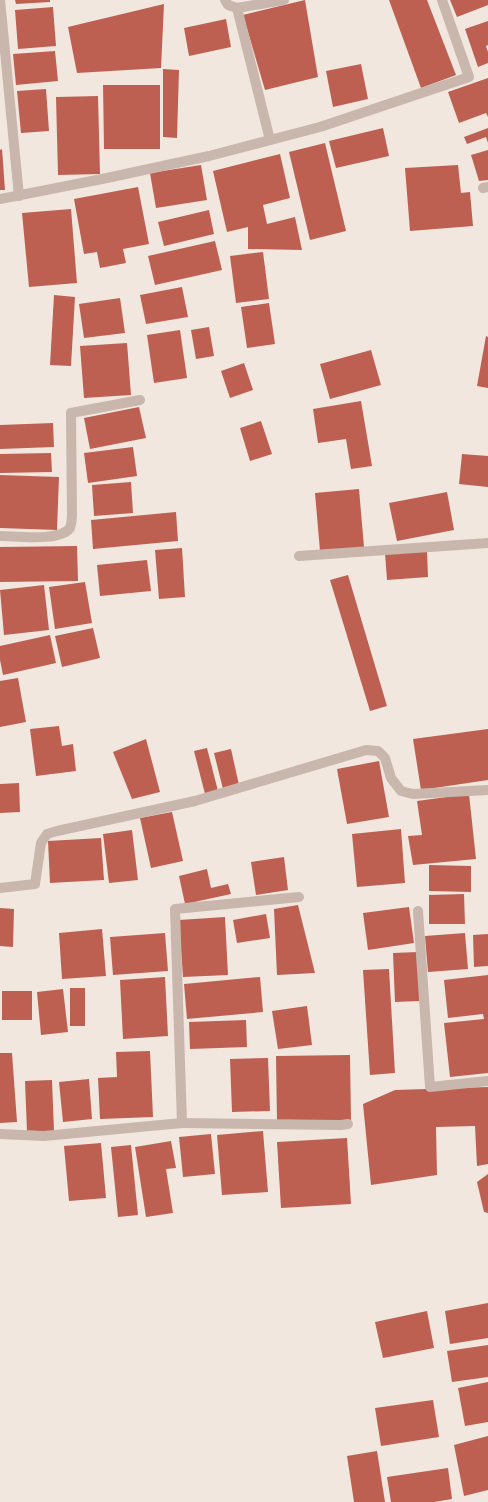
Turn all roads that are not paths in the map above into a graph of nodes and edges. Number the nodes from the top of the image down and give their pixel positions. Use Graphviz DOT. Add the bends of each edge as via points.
graph roads {
  1 [pos="0,0"];
  2 [pos="225,0"];
  3 [pos="284,0"];
  4 [pos="442,0"];
  5 [pos="237,8"];
  6 [pos="270,140"];
  7 [pos="18,196"];
  8 [pos="0,199"];
  9 [pos="140,400"];
  10 [pos="0,536"];
  11 [pos="488,543"];
  12 [pos="299,556"];
  13 [pos="488,790"];
  14 [pos="0,888"];
  15 [pos="299,897"];
  16 [pos="418,911"];
  17 [pos="488,1082"];
  18 [pos="182,1123"];
  19 [pos="348,1124"];
  20 [pos="0,1134"];
  1 -- 7 [label="street"];
  2 -- 5 [label="street" via="228,5"];
  3 -- 5 [label="street"];
  4 -- 6 [label="street" via="469,77 320,127"];
  5 -- 6 [label="street"];
  6 -- 7 [label="street" via="209,156"];
  7 -- 8 [label="street"];
  9 -- 10 [label="street" via="71,413 72,516 70,527 63,534 53,537"];
  11 -- 12 [label="street"];
  13 -- 14 [label="street" via="413,794 401,791 392,778 385,758 378,751 366,750 195,801 47,834 40,843 35,884"];
  15 -- 18 [label="street" via="176,909"];
  16 -- 17 [label="street" via="430,1087"];
  18 -- 19 [label="street"];
  18 -- 20 [label="street" via="44,1136"];
}
